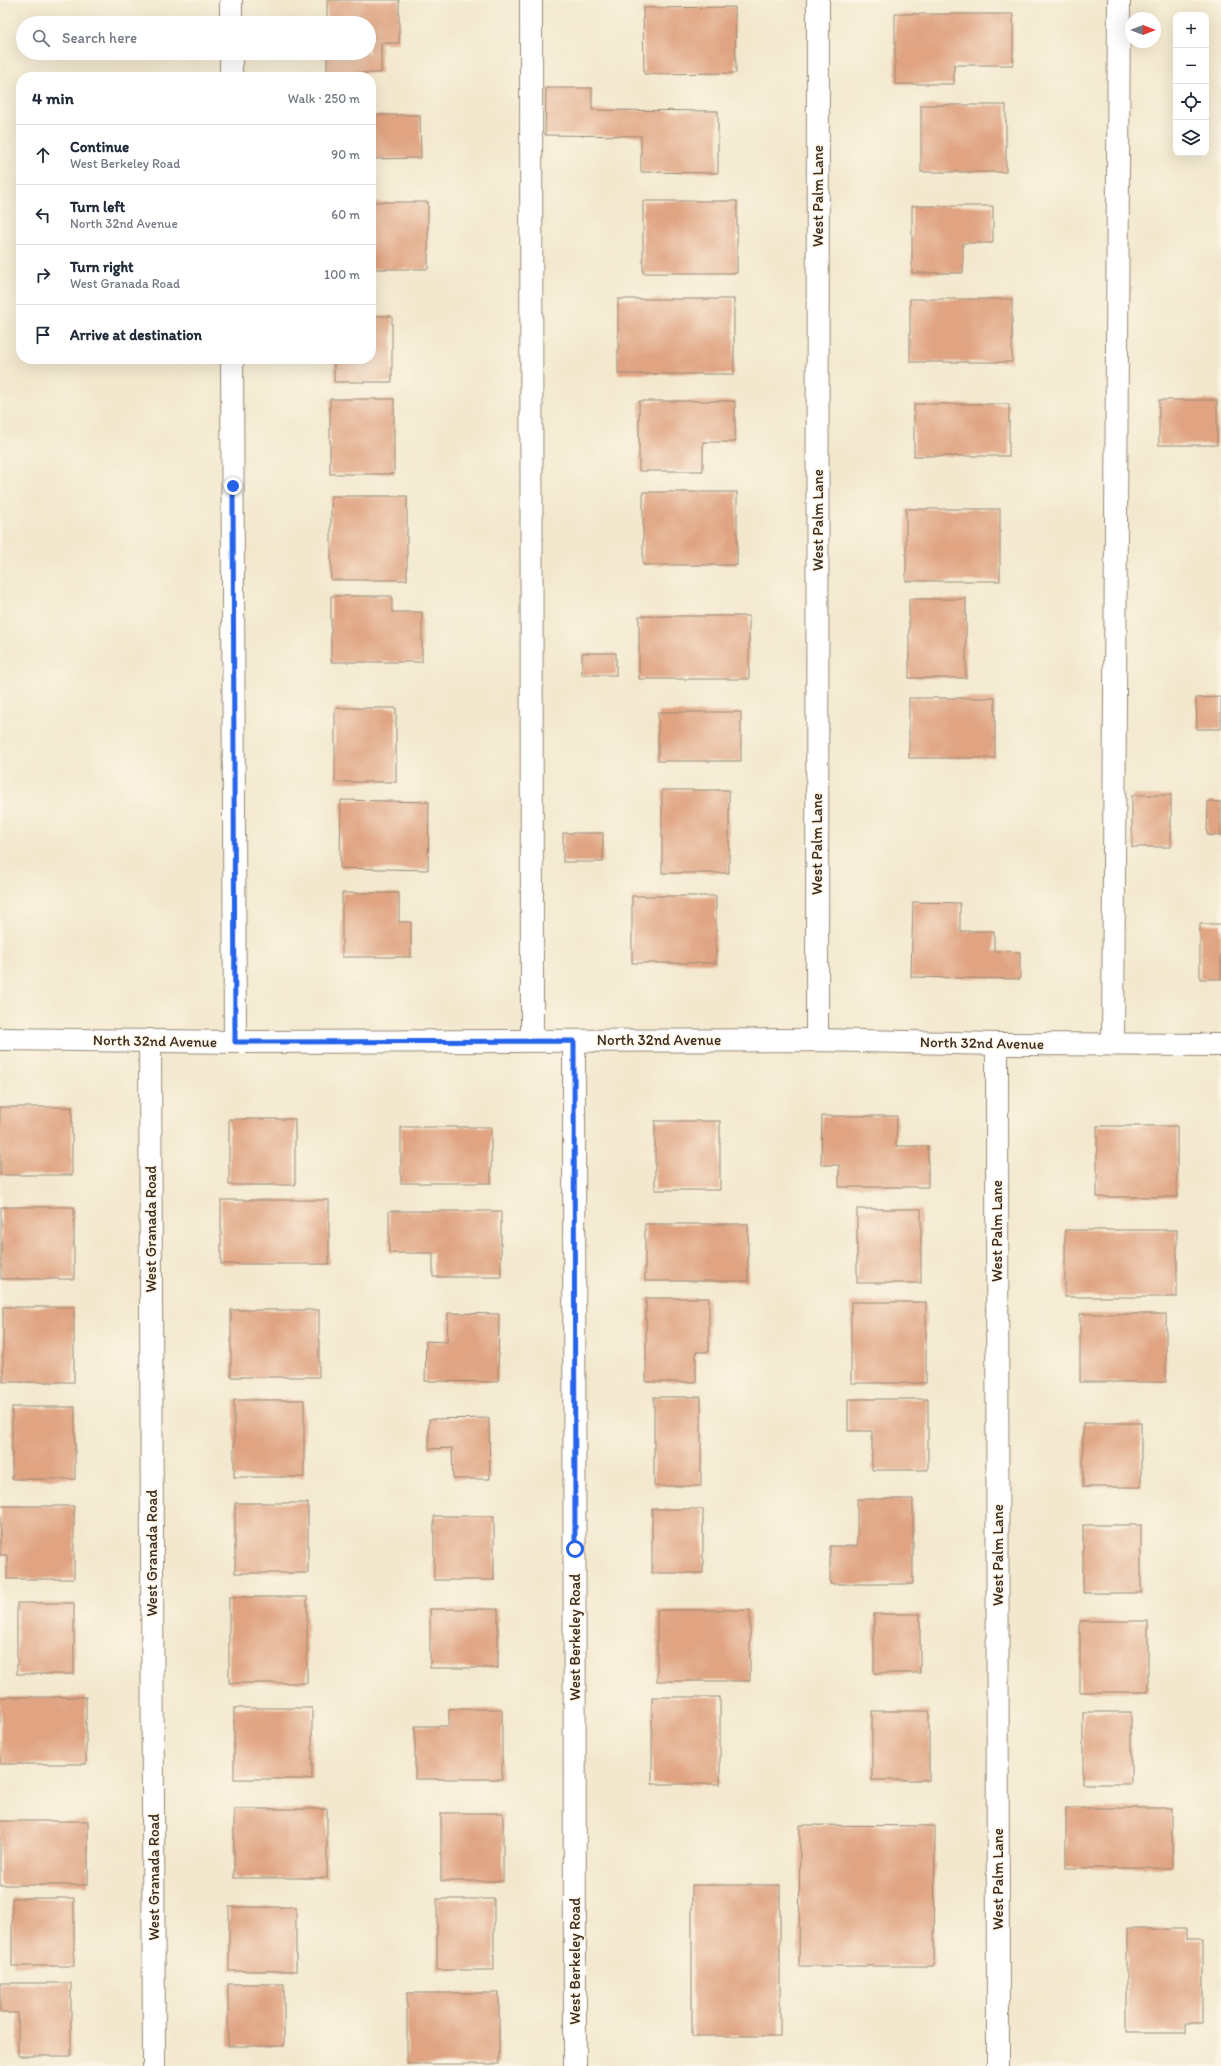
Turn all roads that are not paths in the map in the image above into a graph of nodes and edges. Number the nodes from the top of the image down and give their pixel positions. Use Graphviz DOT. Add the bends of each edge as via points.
graph roads {
  1 [pos="231,0"];
  2 [pos="531,0"];
  3 [pos="818,0"];
  4 [pos="1119,0"];
  5 [pos="231,16"];
  6 [pos="231,60"];
  7 [pos="231,72"];
  8 [pos="232,364"];
  9 [pos="0,1039"];
  10 [pos="150,1040"];
  11 [pos="532,1040"];
  12 [pos="817,1040"];
  13 [pos="574,1041"];
  14 [pos="235,1042"];
  15 [pos="997,1044"];
  16 [pos="1113,1044"];
  17 [pos="1221,1045"];
  18 [pos="154,2066"];
  19 [pos="575,2066"];
  20 [pos="998,2066"];
  1 -- 5 [label="street"];
  2 -- 11 [label="street"];
  3 -- 12 [label="street, West Palm Lane"];
  4 -- 16 [label="street"];
  6 -- 7 [label="street"];
  8 -- 14 [label="street"];
  9 -- 10 [label="street, North 32nd Avenue"];
  10 -- 14 [label="street, North 32nd Avenue"];
  10 -- 18 [label="street, West Granada Road"];
  11 -- 13 [label="street, North 32nd Avenue"];
  11 -- 14 [label="street, North 32nd Avenue"];
  12 -- 13 [label="street, North 32nd Avenue"];
  12 -- 15 [label="street, North 32nd Avenue"];
  13 -- 19 [label="street, West Berkeley Road"];
  15 -- 16 [label="street, North 32nd Avenue"];
  15 -- 20 [label="street, West Palm Lane"];
  16 -- 17 [label="street, North 32nd Avenue"];
}
